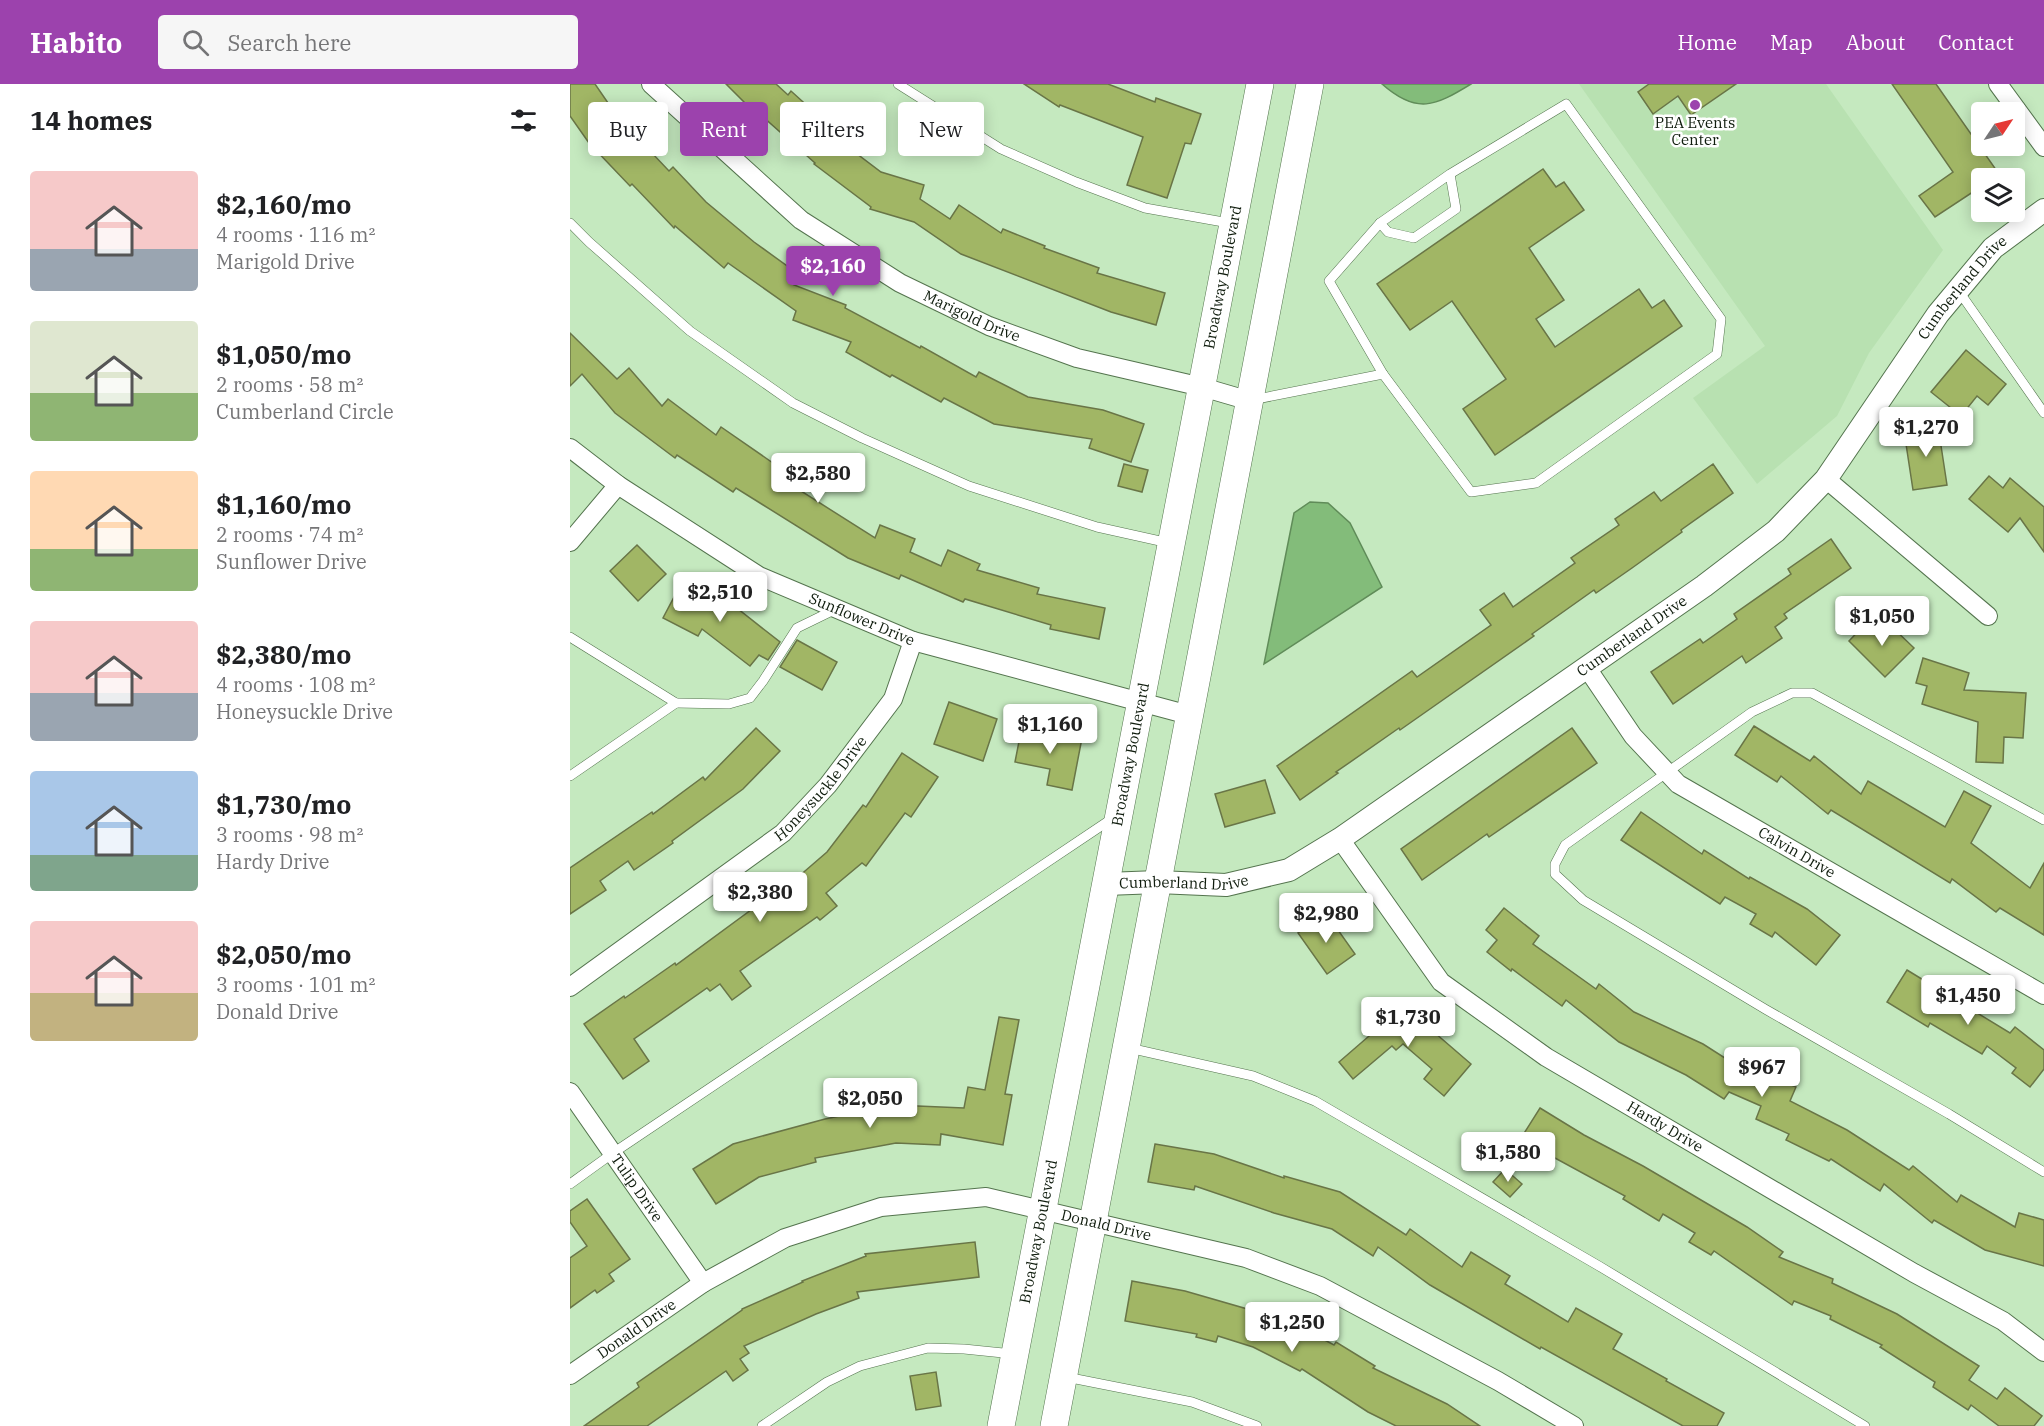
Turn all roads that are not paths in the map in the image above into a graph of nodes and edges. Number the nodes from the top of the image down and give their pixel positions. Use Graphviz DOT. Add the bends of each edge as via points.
graph roads {
  1 [pos="651,84"];
  2 [pos="898,84"];
  3 [pos="1260,84"];
  4 [pos="1310,84"];
  5 [pos="1998,84"];
  6 [pos="2044,147"];
  7 [pos="1449,174"];
  8 [pos="2044,210"];
  9 [pos="570,222"];
  10 [pos="1380,223"];
  11 [pos="1233,224"];
  12 [pos="1958,290"];
  13 [pos="1383,374"];
  14 [pos="1202,387"];
  15 [pos="1250,400"];
  16 [pos="2044,413"];
  17 [pos="570,448"];
  18 [pos="1826,479"];
  19 [pos="618,485"];
  20 [pos="570,542"];
  21 [pos="1172,544"];
  22 [pos="837,609"];
  23 [pos="1988,616"];
  24 [pos="570,637"];
  25 [pos="913,641"];
  26 [pos="1587,668"];
  27 [pos="1141,701"];
  28 [pos="676,703"];
  29 [pos="1189,715"];
  30 [pos="1667,772"];
  31 [pos="570,776"];
  32 [pos="1120,813"];
  33 [pos="2044,820"];
  34 [pos="1340,839"];
  35 [pos="1158,882"];
  36 [pos="1106,884"];
  37 [pos="570,987"];
  38 [pos="2044,995"];
  39 [pos="1126,1048"];
  40 [pos="570,1092"];
  41 [pos="613,1153"];
  42 [pos="2044,1172"];
  43 [pos="570,1184"];
  44 [pos="1043,1211"];
  45 [pos="1093,1224"];
  46 [pos="703,1283"];
  47 [pos="2044,1352"];
  48 [pos="1015,1355"];
  49 [pos="570,1375"];
  50 [pos="1064,1376"];
  51 [pos="762,1426"];
  52 [pos="1001,1426"];
  53 [pos="1054,1426"];
  54 [pos="1257,1426"];
  55 [pos="1574,1426"];
  56 [pos="1865,1426"];
  1 -- 14 [label="street, Marigold Drive" via="801,220 900,283 989,326 1077,358"];
  2 -- 11 [label="lane" via="1001,149 1076,182 1145,208"];
  3 -- 11 [label="main road, Broadway Boulevard"];
  4 -- 15 [label="main road"];
  5 -- 6 [label="street"];
  7 -- 10 [label="lane"];
  7 -- 10 [label="lane" via="1456,209 1414,238 1388,232"];
  7 -- 13 [label="lane" via="1566,104 1722,319 1717,354 1536,483 1472,492"];
  8 -- 12 [label="street, Cumberland Drive" via="1993,248"];
  9 -- 21 [label="lane" via="690,331 793,403 969,486 1096,527"];
  10 -- 13 [label="lane" via="1329,281"];
  11 -- 14 [label="main road, Broadway Boulevard"];
  12 -- 16 [label="lane"];
  12 -- 18 [label="street, Cumberland Drive"];
  13 -- 15 [label="lane"];
  14 -- 15 [label="street, Marigold Drive"];
  14 -- 21 [label="main road, Broadway Boulevard"];
  15 -- 29 [label="main road"];
  17 -- 19 [label="street, Sunflower Drive"];
  18 -- 23 [label="street"];
  18 -- 26 [label="street, Cumberland Drive" via="1776,531"];
  19 -- 20 [label="street"];
  19 -- 22 [label="street, Sunflower Drive" via="759,576"];
  21 -- 27 [label="main road, Broadway Boulevard"];
  22 -- 25 [label="street, Sunflower Drive"];
  22 -- 28 [label="lane" via="797,628 750,698 729,704"];
  24 -- 28 [label="lane"];
  25 -- 27 [label="street, Sunflower Drive"];
  25 -- 37 [label="street, Honeysuckle Drive" via="893,699 828,785 783,833"];
  26 -- 30 [label="street, Calvin Drive" via="1633,736"];
  26 -- 34 [label="street, Cumberland Drive"];
  27 -- 29 [label="street, Sunflower Drive"];
  27 -- 32 [label="main road, Broadway Boulevard"];
  28 -- 31 [label="lane"];
  29 -- 35 [label="main road"];
  30 -- 33 [label="lane" via="1752,712 1792,693 1812,693"];
  30 -- 38 [label="street, Calvin Drive" via="1678,784"];
  30 -- 42 [label="lane" via="1565,845 1555,864 1555,874 1583,900"];
  32 -- 36 [label="main road, Broadway Boulevard"];
  32 -- 41 [label="lane"];
  34 -- 35 [label="street, Cumberland Drive" via="1289,870 1226,885"];
  34 -- 47 [label="street, Hardy Drive" via="1441,982 1546,1057 2002,1321"];
  35 -- 36 [label="street, Cumberland Drive"];
  35 -- 39 [label="main road"];
  36 -- 44 [label="main road, Broadway Boulevard"];
  39 -- 45 [label="main road"];
  39 -- 56 [label="lane" via="1253,1076 1315,1101"];
  40 -- 41 [label="street, Tulip Drive"];
  41 -- 43 [label="lane"];
  41 -- 46 [label="street, Tulip Drive"];
  44 -- 45 [label="street, Donald Drive"];
  44 -- 46 [label="street, Donald Drive" via="986,1197 880,1207 785,1238"];
  44 -- 48 [label="main road, Broadway Boulevard"];
  45 -- 50 [label="main road"];
  45 -- 55 [label="street, Donald Drive" via="1246,1258 1320,1286"];
  46 -- 49 [label="street, Donald Drive"];
  48 -- 51 [label="lane" via="928,1348 860,1366 827,1382"];
  48 -- 52 [label="main road, Broadway Boulevard"];
  50 -- 53 [label="main road"];
  50 -- 54 [label="lane" via="1192,1402"];
}
